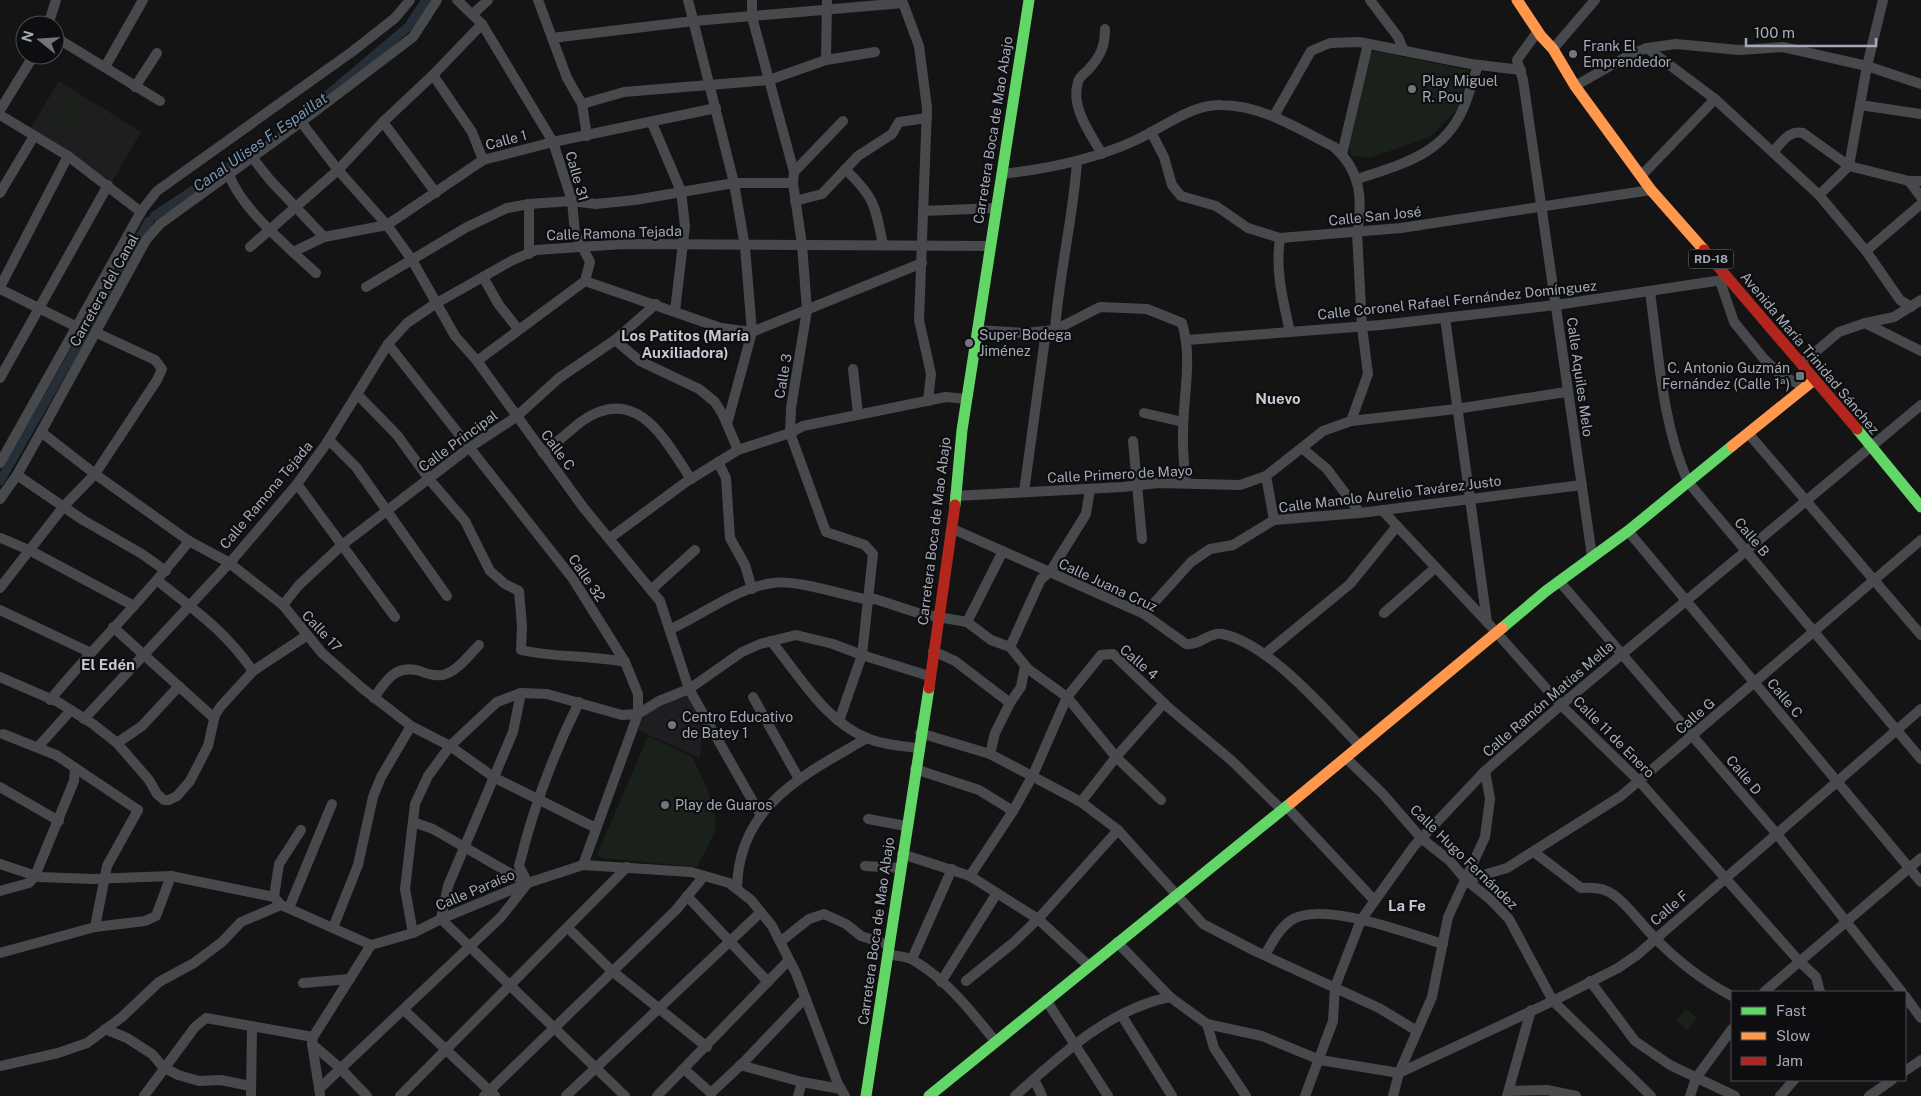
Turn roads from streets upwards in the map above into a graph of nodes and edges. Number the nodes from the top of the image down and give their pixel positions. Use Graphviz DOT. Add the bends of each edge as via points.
graph roads {
  1 [pos="56,0"];
  2 [pos="143,0"];
  3 [pos="410,0"];
  4 [pos="437,0"];
  5 [pos="457,0"];
  6 [pos="488,0"];
  7 [pos="538,0"];
  8 [pos="688,0"];
  9 [pos="752,0"];
  10 [pos="1029,0"];
  11 [pos="1370,0"];
  12 [pos="1595,0"];
  13 [pos="1883,0"];
  14 [pos="1522,3"];
  15 [pos="827,5"];
  16 [pos="473,14"];
  17 [pos="51,15"];
  18 [pos="752,17"];
  19 [pos="694,21"];
  20 [pos="482,24"];
  21 [pos="1105,29"];
  22 [pos="1538,31"];
  23 [pos="552,38"];
  24 [pos="65,43"];
  25 [pos="1368,44"];
  26 [pos="1647,48"];
  27 [pos="1403,49"];
  28 [pos="1553,49"];
  29 [pos="875,52"];
  30 [pos="157,53"];
  31 [pos="826,60"];
  32 [pos="28,65"];
  33 [pos="1478,65"];
  34 [pos="1867,66"];
  35 [pos="105,67"];
  36 [pos="1521,70"];
  37 [pos="433,75"];
  38 [pos="769,80"];
  39 [pos="710,83"];
  40 [pos="1921,84"];
  41 [pos="1575,86"];
  42 [pos="135,87"];
  43 [pos="1715,99"];
  44 [pos="160,101"];
  45 [pos="582,104"];
  46 [pos="1860,105"];
  47 [pos="716,108"];
  48 [pos="0,110"];
  49 [pos="1921,114"];
  50 [pos="0,115"];
  51 [pos="1274,116"];
  52 [pos="927,118"];
  53 [pos="301,122"];
  54 [pos="383,122"];
  55 [pos="652,122"];
  56 [pos="843,122"];
  57 [pos="1151,132"];
  58 [pos="34,136"];
  59 [pos="587,136"];
  60 [pos="552,142"];
  61 [pos="1773,152"];
  62 [pos="1102,154"];
  63 [pos="1342,154"];
  64 [pos="68,156"];
  65 [pos="252,157"];
  66 [pos="484,160"];
  67 [pos="1076,162"];
  68 [pos="1849,166"];
  69 [pos="845,169"];
  70 [pos="338,170"];
  71 [pos="794,172"];
  72 [pos="229,174"];
  73 [pos="1002,174"];
  74 [pos="1641,176"];
  75 [pos="1358,179"];
  76 [pos="1909,181"];
  77 [pos="1921,181"];
  78 [pos="793,183"];
  79 [pos="734,184"];
  80 [pos="108,185"];
  81 [pos="1651,190"];
  82 [pos="681,191"];
  83 [pos="0,193"];
  84 [pos="436,193"];
  85 [pos="1819,195"];
  86 [pos="1921,197"];
  87 [pos="572,201"];
  88 [pos="795,201"];
  89 [pos="528,204"];
  90 [pos="1921,204"];
  91 [pos="295,207"];
  92 [pos="996,208"];
  93 [pos="1541,208"];
  94 [pos="923,210"];
  95 [pos="141,212"];
  96 [pos="387,225"];
  97 [pos="270,230"];
  98 [pos="1357,233"];
  99 [pos="324,237"];
  100 [pos="1280,238"];
  101 [pos="682,244"];
  102 [pos="883,244"];
  103 [pos="802,245"];
  104 [pos="923,245"];
  105 [pos="990,246"];
  106 [pos="250,247"];
  107 [pos="745,247"];
  108 [pos="583,248"];
  109 [pos="1866,251"];
  110 [pos="293,252"];
  111 [pos="529,254"];
  112 [pos="412,260"];
  113 [pos="922,263"];
  114 [pos="316,273"];
  115 [pos="483,277"];
  116 [pos="1725,280"];
  117 [pos="585,281"];
  118 [pos="366,286"];
  119 [pos="0,288"];
  120 [pos="1650,292"];
  121 [pos="1921,300"];
  122 [pos="435,304"];
  123 [pos="656,304"];
  124 [pos="1556,305"];
  125 [pos="40,307"];
  126 [pos="1911,307"];
  127 [pos="807,310"];
  128 [pos="675,311"];
  129 [pos="1445,318"];
  130 [pos="1865,323"];
  131 [pos="77,327"];
  132 [pos="1362,327"];
  133 [pos="518,329"];
  134 [pos="977,330"];
  135 [pos="1051,330"];
  136 [pos="752,332"];
  137 [pos="1290,332"];
  138 [pos="97,333"];
  139 [pos="615,340"];
  140 [pos="1187,340"];
  141 [pos="388,344"];
  142 [pos="1921,351"];
  143 [pos="477,362"];
  144 [pos="1801,364"];
  145 [pos="852,369"];
  146 [pos="0,378"];
  147 [pos="1814,380"];
  148 [pos="1805,388"];
  149 [pos="1566,392"];
  150 [pos="356,394"];
  151 [pos="967,399"];
  152 [pos="928,401"];
  153 [pos="1921,405"];
  154 [pos="1456,409"];
  155 [pos="1144,413"];
  156 [pos="858,414"];
  157 [pos="516,417"];
  158 [pos="1351,421"];
  159 [pos="1183,422"];
  160 [pos="727,424"];
  161 [pos="41,432"];
  162 [pos="790,433"];
  163 [pos="1748,433"];
  164 [pos="329,440"];
  165 [pos="1133,441"];
  166 [pos="470,447"];
  167 [pos="1870,447"];
  168 [pos="1302,448"];
  169 [pos="738,450"];
  170 [pos="543,453"];
  171 [pos="1,459"];
  172 [pos="718,462"];
  173 [pos="95,474"];
  174 [pos="17,475"];
  175 [pos="1266,476"];
  176 [pos="429,479"];
  177 [pos="691,479"];
  178 [pos="1688,482"];
  179 [pos="1186,483"];
  180 [pos="296,484"];
  181 [pos="1138,485"];
  182 [pos="1582,485"];
  183 [pos="1090,489"];
  184 [pos="1024,492"];
  185 [pos="955,496"];
  186 [pos="0,499"];
  187 [pos="1468,499"];
  188 [pos="1805,500"];
  189 [pos="64,506"];
  190 [pos="1921,507"];
  191 [pos="1382,510"];
  192 [pos="386,513"];
  193 [pos="1360,513"];
  194 [pos="1274,520"];
  195 [pos="1397,526"];
  196 [pos="953,529"];
  197 [pos="1628,531"];
  198 [pos="1,538"];
  199 [pos="610,538"];
  200 [pos="1142,539"];
  201 [pos="1921,540"];
  202 [pos="189,541"];
  203 [pos="342,545"];
  204 [pos="695,550"];
  205 [pos="31,551"];
  206 [pos="1003,551"];
  207 [pos="1745,551"];
  208 [pos="1592,556"];
  209 [pos="228,562"];
  210 [pos="1435,568"];
  211 [pos="166,571"];
  212 [pos="1050,572"];
  213 [pos="1874,580"];
  214 [pos="158,581"];
  215 [pos="1560,581"];
  216 [pos="0,588"];
  217 [pos="652,589"];
  218 [pos="752,589"];
  219 [pos="447,596"];
  220 [pos="868,600"];
  221 [pos="1686,602"];
  222 [pos="282,605"];
  223 [pos="134,606"];
  224 [pos="190,606"];
  225 [pos="0,610"];
  226 [pos="1384,613"];
  227 [pos="1144,614"];
  228 [pos="395,617"];
  229 [pos="940,618"];
  230 [pos="967,622"];
  231 [pos="1487,622"];
  232 [pos="113,627"];
  233 [pos="671,629"];
  234 [pos="1496,632"];
  235 [pos="1814,632"];
  236 [pos="1921,634"];
  237 [pos="306,636"];
  238 [pos="771,641"];
  239 [pos="479,645"];
  240 [pos="1010,647"];
  241 [pos="933,651"];
  242 [pos="89,652"];
  243 [pos="1623,652"];
  244 [pos="1266,653"];
  245 [pos="142,654"];
  246 [pos="862,655"];
  247 [pos="625,662"];
  248 [pos="1025,666"];
  249 [pos="253,672"];
  250 [pos="929,676"];
  251 [pos="0,677"];
  252 [pos="1755,683"];
  253 [pos="179,686"];
  254 [pos="689,689"];
  255 [pos="521,693"];
  256 [pos="753,697"];
  257 [pos="1067,697"];
  258 [pos="374,698"];
  259 [pos="50,700"];
  260 [pos="578,702"];
  261 [pos="1010,703"];
  262 [pos="1164,703"];
  263 [pos="1561,705"];
  264 [pos="1921,709"];
  265 [pos="71,710"];
  266 [pos="638,714"];
  267 [pos="214,718"];
  268 [pos="84,719"];
  269 [pos="839,721"];
  270 [pos="411,726"];
  271 [pos="1897,730"];
  272 [pos="920,733"];
  273 [pos="3,734"];
  274 [pos="1694,736"];
  275 [pos="867,738"];
  276 [pos="117,743"];
  277 [pos="450,746"];
  278 [pos="1360,746"];
  279 [pos="38,747"];
  280 [pos="918,748"];
  281 [pos="990,754"];
  282 [pos="1116,757"];
  283 [pos="1346,758"];
  284 [pos="1921,759"];
  285 [pos="75,768"];
  286 [pos="915,769"];
  287 [pos="1485,771"];
  288 [pos="1033,775"];
  289 [pos="494,778"];
  290 [pos="798,779"];
  291 [pos="1640,782"];
  292 [pos="1837,782"];
  293 [pos="0,787"];
  294 [pos="537,799"];
  295 [pos="1161,800"];
  296 [pos="1081,802"];
  297 [pos="332,804"];
  298 [pos="1284,808"];
  299 [pos="1013,811"];
  300 [pos="760,814"];
  301 [pos="868,819"];
  302 [pos="59,820"];
  303 [pos="414,822"];
  304 [pos="906,826"];
  305 [pos="596,828"];
  306 [pos="301,830"];
  307 [pos="1118,830"];
  308 [pos="1776,833"];
  309 [pos="1421,838"];
  310 [pos="465,846"];
  311 [pos="1534,852"];
  312 [pos="902,854"];
  313 [pos="1921,858"];
  314 [pos="0,864"];
  315 [pos="583,865"];
  316 [pos="865,866"];
  317 [pos="627,867"];
  318 [pos="900,868"];
  319 [pos="1909,868"];
  320 [pos="952,869"];
  321 [pos="35,876"];
  322 [pos="171,876"];
  323 [pos="704,876"];
  324 [pos="970,876"];
  325 [pos="1726,877"];
  326 [pos="104,878"];
  327 [pos="1466,880"];
  328 [pos="1921,882"];
  329 [pos="528,883"];
  330 [pos="737,889"];
  331 [pos="0,891"];
  332 [pos="997,893"];
  333 [pos="1177,894"];
  334 [pos="687,896"];
  335 [pos="1374,900"];
  336 [pos="281,903"];
  337 [pos="761,912"];
  338 [pos="441,919"];
  339 [pos="1038,919"];
  340 [pos="1361,920"];
  341 [pos="1848,922"];
  342 [pos="95,927"];
  343 [pos="333,928"];
  344 [pos="568,928"];
  345 [pos="413,933"];
  346 [pos="1655,938"];
  347 [pos="730,941"];
  348 [pos="780,942"];
  349 [pos="1118,942"];
  350 [pos="1443,944"];
  351 [pos="370,945"];
  352 [pos="468,947"];
  353 [pos="888,950"];
  354 [pos="0,953"];
  355 [pos="1265,955"];
  356 [pos="912,959"];
  357 [pos="789,960"];
  358 [pos="1799,961"];
  359 [pos="1089,966"];
  360 [pos="612,971"];
  361 [pos="350,979"];
  362 [pos="966,981"];
  363 [pos="1590,981"];
  364 [pos="768,982"];
  365 [pos="941,982"];
  366 [pos="303,983"];
  367 [pos="512,985"];
  368 [pos="1335,987"];
  369 [pos="1765,991"];
  370 [pos="1820,991"];
  371 [pos="1901,991"];
  372 [pos="1731,995"];
  373 [pos="1170,997"];
  374 [pos="1906,997"];
  375 [pos="805,998"];
  376 [pos="1046,1000"];
  377 [pos="1553,1001"];
  378 [pos="658,1008"];
  379 [pos="404,1010"];
  380 [pos="1531,1010"];
  381 [pos="1122,1016"];
  382 [pos="1921,1018"];
  383 [pos="1206,1024"];
  384 [pos="252,1026"];
  385 [pos="105,1029"];
  386 [pos="554,1029"];
  387 [pos="1731,1030"];
  388 [pos="1417,1031"];
  389 [pos="312,1040"];
  390 [pos="995,1041"];
  391 [pos="1074,1044"];
  392 [pos="707,1046"];
  393 [pos="446,1051"];
  394 [pos="1320,1060"];
  395 [pos="1921,1060"];
  396 [pos="740,1065"];
  397 [pos="0,1066"];
  398 [pos="164,1066"];
  399 [pos="340,1068"];
  400 [pos="595,1068"];
  401 [pos="684,1070"];
  402 [pos="1906,1070"];
  403 [pos="1399,1073"];
  404 [pos="1696,1078"];
  405 [pos="1034,1079"];
  406 [pos="1793,1081"];
  407 [pos="1891,1081"];
  408 [pos="802,1082"];
  409 [pos="250,1091"];
  410 [pos="320,1093"];
  411 [pos="843,1093"];
  412 [pos="1508,1093"];
  413 [pos="489,1094"];
  414 [pos="711,1094"];
  415 [pos="144,1096"];
  416 [pos="367,1096"];
  417 [pos="400,1096"];
  418 [pos="566,1096"];
  419 [pos="625,1096"];
  420 [pos="657,1096"];
  421 [pos="798,1096"];
  422 [pos="866,1096"];
  423 [pos="929,1096"];
  424 [pos="1015,1096"];
  425 [pos="1042,1096"];
  426 [pos="1108,1096"];
  427 [pos="1172,1096"];
  428 [pos="1246,1096"];
  429 [pos="1305,1096"];
  430 [pos="1393,1096"];
  431 [pos="1576,1096"];
  432 [pos="1651,1096"];
  433 [pos="1690,1096"];
  434 [pos="1735,1096"];
  435 [pos="1780,1096"];
  436 [pos="1869,1096"];
  1 -- 17 [label="street"];
  2 -- 35 [label="street"];
  3 -- 95 [label="street, Carretera del Canal" via="395,18 354,51 157,191"];
  4 -- 53 [label="street, Carretera del Canal" via="413,37"];
  5 -- 16 [label="street, Calle 31"];
  6 -- 16 [label="street"];
  7 -- 23 [label="street"];
  8 -- 19 [label="street"];
  9 -- 18 [label="street, Calle 3"];
  10 -- 73 [label="street, Carretera Boca de Mao Abajo"];
  11 -- 27 [label="street" via="1398,37"];
  12 -- 28 [label="street"];
  13 -- 34 [label="street"];
  14 -- 22 [label="street, Avenida María Trinidad Sánchez / RD-18"];
  15 -- 18 [label="street"];
  15 -- 31 [label="street"];
  15 -- 52 [label="street" via="903,3 919,46"];
  16 -- 20 [label="street, Calle 31"];
  18 -- 19 [label="street"];
  18 -- 38 [label="street, Calle 3"];
  19 -- 23 [label="street"];
  19 -- 39 [label="street"];
  20 -- 37 [label="street"];
  20 -- 60 [label="street, Calle 31"];
  21 -- 62 [label="street" via="1105,43 1099,58 1078,80 1077,101 1082,120"];
  22 -- 28 [label="street, Avenida María Trinidad Sánchez / RD-18"];
  22 -- 36 [label="street, Calle Aquiles Melo" via="1519,54 1517,60"];
  23 -- 45 [label="street" via="567,78"];
  24 -- 35 [label="street"];
  25 -- 27 [label="street"];
  25 -- 51 [label="street" via="1330,43 1311,51"];
  25 -- 63 [label="street"];
  26 -- 34 [label="street" via="1676,44 1739,50 1783,48"];
  26 -- 41 [label="street"];
  26 -- 43 [label="street"];
  27 -- 33 [label="street"];
  28 -- 41 [label="street, Avenida María Trinidad Sánchez / RD-18"];
  29 -- 31 [label="street"];
  30 -- 42 [label="street"];
  31 -- 38 [label="street"];
  32 -- 48 [label="street"];
  33 -- 36 [label="street"];
  33 -- 75 [label="street" via="1463,109 1438,143 1415,158"];
  34 -- 40 [label="street"];
  34 -- 46 [label="street"];
  35 -- 42 [label="street"];
  36 -- 93 [label="street, Calle Aquiles Melo"];
  37 -- 54 [label="street"];
  37 -- 66 [label="street" via="472,132"];
  38 -- 39 [label="street"];
  38 -- 71 [label="street, Calle 3"];
  39 -- 45 [label="street" via="624,92"];
  39 -- 47 [label="street"];
  41 -- 74 [label="street, Avenida María Trinidad Sánchez / RD-18"];
  42 -- 44 [label="street"];
  43 -- 61 [label="street"];
  43 -- 74 [label="street"];
  45 -- 59 [label="street"];
  46 -- 49 [label="street"];
  46 -- 68 [label="street"];
  47 -- 55 [label="street, Calle 1"];
  47 -- 79 [label="street"];
  50 -- 58 [label="street"];
  51 -- 57 [label="street" via="1220,104 1187,114"];
  51 -- 63 [label="street"];
  52 -- 69 [label="street" via="899,122 892,134 858,156"];
  52 -- 94 [label="street"];
  53 -- 65 [label="street, Carretera del Canal"];
  53 -- 70 [label="street, Calle C"];
  54 -- 70 [label="street"];
  54 -- 84 [label="street"];
  55 -- 59 [label="street, Calle 1"];
  55 -- 82 [label="street"];
  56 -- 71 [label="street"];
  57 -- 62 [label="street"];
  57 -- 100 [label="street, Calle San José" via="1164,157 1172,186 1181,196 1216,206 1248,228"];
  58 -- 64 [label="street"];
  58 -- 83 [label="street"];
  59 -- 60 [label="street, Calle 1"];
  60 -- 66 [label="street, Calle 1"];
  60 -- 87 [label="street, Calle 31"];
  61 -- 68 [label="street" via="1789,134 1803,133"];
  61 -- 85 [label="street"];
  62 -- 67 [label="street"];
  63 -- 75 [label="street"];
  64 -- 80 [label="street"];
  64 -- 119 [label="street"];
  65 -- 72 [label="street, Carretera del Canal"];
  65 -- 91 [label="street"];
  66 -- 84 [label="street, Calle 1"];
  67 -- 73 [label="street"];
  67 -- 135 [label="street" via="1074,203"];
  68 -- 76 [label="street"];
  68 -- 85 [label="street"];
  69 -- 88 [label="street" via="822,194"];
  69 -- 102 [label="street" via="863,186 875,205"];
  70 -- 91 [label="street"];
  70 -- 96 [label="street, Calle C"];
  71 -- 78 [label="street, Calle 3"];
  72 -- 97 [label="street" via="233,188"];
  72 -- 138 [label="street, Carretera del Canal" via="160,224 146,240"];
  73 -- 92 [label="street, Carretera Boca de Mao Abajo"];
  74 -- 81 [label="street, Avenida María Trinidad Sánchez / RD-18"];
  75 -- 98 [label="street" via="1360,220"];
  76 -- 77 [label="street"];
  76 -- 86 [label="street"];
  78 -- 79 [label="street"];
  78 -- 88 [label="street, Calle 3"];
  79 -- 82 [label="street"];
  79 -- 107 [label="street"];
  80 -- 95 [label="street"];
  80 -- 125 [label="street"];
  81 -- 93 [label="street, Calle San José"];
  81 -- 116 [label="street, Avenida María Trinidad Sánchez / RD-18"];
  82 -- 87 [label="street" via="596,204"];
  82 -- 101 [label="street" via="685,226"];
  84 -- 96 [label="street, Calle 1"];
  85 -- 109 [label="street"];
  87 -- 89 [label="street"];
  87 -- 108 [label="street, Calle 31" via="576,233"];
  88 -- 103 [label="street, Calle 3"];
  89 -- 111 [label="street"];
  89 -- 112 [label="street" via="507,208 467,227"];
  90 -- 109 [label="street"];
  91 -- 97 [label="street"];
  91 -- 99 [label="street"];
  92 -- 94 [label="street"];
  92 -- 105 [label="street, Carretera Boca de Mao Abajo"];
  93 -- 98 [label="street, Calle San José"];
  93 -- 124 [label="street, Calle Aquiles Melo"];
  94 -- 104 [label="street"];
  95 -- 131 [label="street, Carretera del Canal"];
  96 -- 99 [label="street, Calle 1"];
  96 -- 112 [label="street, Calle C"];
  97 -- 106 [label="street"];
  97 -- 110 [label="street"];
  98 -- 100 [label="street, Calle San José"];
  98 -- 132 [label="street"];
  99 -- 110 [label="street, Calle 1"];
  100 -- 137 [label="street" via="1278,277"];
  101 -- 107 [label="street, Calle Ramona Tejada"];
  101 -- 108 [label="street, Calle Ramona Tejada"];
  101 -- 128 [label="street"];
  102 -- 103 [label="street, Calle Ramona Tejada"];
  102 -- 104 [label="street, Calle Ramona Tejada"];
  103 -- 107 [label="street, Calle Ramona Tejada"];
  103 -- 127 [label="street, Calle 3"];
  104 -- 105 [label="street, Calle Ramona Tejada"];
  104 -- 113 [label="street"];
  105 -- 134 [label="street, Carretera Boca de Mao Abajo"];
  107 -- 136 [label="street"];
  108 -- 111 [label="street, Calle Ramona Tejada" via="536,250"];
  108 -- 117 [label="street, Calle 31" via="590,262"];
  109 -- 126 [label="street" via="1900,300"];
  110 -- 114 [label="street"];
  111 -- 115 [label="street, Calle Ramona Tejada"];
  112 -- 118 [label="street"];
  112 -- 122 [label="street, Calle C"];
  113 -- 127 [label="street"];
  113 -- 152 [label="street" via="919,320 931,374"];
  115 -- 122 [label="street, Calle Ramona Tejada"];
  115 -- 133 [label="street"];
  116 -- 120 [label="street, Calle Coronel Rafael Fernández Domínguez"];
  116 -- 144 [label="street, Avenida María Trinidad Sánchez / RD-18"];
  116 -- 148 [label="street" via="1734,322 1764,359"];
  117 -- 123 [label="street"];
  117 -- 133 [label="street"];
  119 -- 125 [label="street"];
  120 -- 124 [label="street, Calle Coronel Rafael Fernández Domínguez"];
  120 -- 178 [label="street, Calle B" via="1668,420 1676,454"];
  121 -- 126 [label="street"];
  122 -- 141 [label="street, Calle Ramona Tejada" via="407,323"];
  122 -- 143 [label="street, Calle C" via="455,336"];
  123 -- 128 [label="street"];
  123 -- 139 [label="street, Calle Principal"];
  124 -- 129 [label="street, Calle Coronel Rafael Fernández Domínguez"];
  124 -- 149 [label="street, Calle Aquiles Melo"];
  125 -- 131 [label="street"];
  125 -- 146 [label="street"];
  126 -- 130 [label="street" via="1894,317"];
  127 -- 136 [label="street"];
  127 -- 162 [label="street, Calle 3"];
  128 -- 136 [label="street" via="720,328"];
  129 -- 132 [label="street, Calle Coronel Rafael Fernández Domínguez"];
  129 -- 154 [label="street"];
  130 -- 142 [label="street"];
  130 -- 144 [label="street" via="1839,332"];
  131 -- 171 [label="street, Carretera del Canal"];
  132 -- 137 [label="street, Calle Coronel Rafael Fernández Domínguez"];
  132 -- 158 [label="street" via="1368,374"];
  133 -- 143 [label="street"];
  134 -- 135 [label="street" via="1024,333"];
  134 -- 151 [label="street, Carretera Boca de Mao Abajo"];
  135 -- 140 [label="street" via="1100,307 1146,309 1182,323"];
  135 -- 184 [label="street"];
  136 -- 160 [label="street"];
  137 -- 140 [label="street, Calle Coronel Rafael Fernández Domínguez"];
  138 -- 161 [label="street, Carretera del Canal"];
  138 -- 173 [label="street" via="155,360 162,369"];
  139 -- 157 [label="street, Calle Principal" via="559,378"];
  139 -- 160 [label="street" via="654,370 699,389 715,402"];
  140 -- 159 [label="street" via="1188,384"];
  141 -- 150 [label="street, Calle Ramona Tejada"];
  141 -- 166 [label="street, Calle 32"];
  143 -- 157 [label="street, Calle C"];
  144 -- 147 [label="street, Avenida María Trinidad Sánchez / RD-18"];
  145 -- 156 [label="street"];
  147 -- 148 [label="street"];
  147 -- 167 [label="street, Avenida María Trinidad Sánchez / RD-18"];
  148 -- 163 [label="street"];
  149 -- 154 [label="street, Calle Primero de Mayo"];
  149 -- 182 [label="street, Calle Aquiles Melo"];
  150 -- 164 [label="street, Calle Ramona Tejada"];
  150 -- 176 [label="street" via="397,434"];
  151 -- 152 [label="street" via="946,397"];
  151 -- 185 [label="street, Carretera Boca de Mao Abajo"];
  152 -- 156 [label="street"];
  153 -- 167 [label="street, Calle Ramón Matías Mella"];
  154 -- 158 [label="street, Calle Primero de Mayo"];
  154 -- 187 [label="street"];
  155 -- 159 [label="street"];
  156 -- 162 [label="street" via="803,426"];
  157 -- 166 [label="street, Calle Principal"];
  157 -- 170 [label="street, Calle C"];
  158 -- 168 [label="street, Calle Primero de Mayo" via="1323,431"];
  159 -- 179 [label="street"];
  160 -- 169 [label="street"];
  161 -- 173 [label="street, Calle 17"];
  161 -- 174 [label="street, Carretera del Canal"];
  162 -- 169 [label="street"];
  162 -- 220 [label="street, Calle 3" via="826,532 865,545 873,554"];
  163 -- 178 [label="street"];
  163 -- 188 [label="street"];
  164 -- 180 [label="street, Calle Ramona Tejada"];
  164 -- 192 [label="street" via="356,467"];
  165 -- 181 [label="street"];
  166 -- 176 [label="street, Calle Principal"];
  166 -- 247 [label="street, Calle 32" via="573,579"];
  167 -- 188 [label="street, Calle Ramón Matías Mella"];
  167 -- 190 [label="street, Avenida María Trinidad Sánchez / RD-18"];
  168 -- 175 [label="street, Calle Primero de Mayo"];
  168 -- 193 [label="street" via="1327,470"];
  169 -- 172 [label="street"];
  170 -- 177 [label="street" via="583,420 608,409 622,408 645,418 659,430"];
  170 -- 199 [label="street, Calle C"];
  172 -- 177 [label="street"];
  172 -- 218 [label="street" via="726,478 730,538 745,564"];
  173 -- 189 [label="street"];
  173 -- 202 [label="street, Calle 17"];
  174 -- 186 [label="street, Carretera del Canal"];
  174 -- 189 [label="street"];
  175 -- 179 [label="street, Calle Primero de Mayo" via="1240,485"];
  175 -- 194 [label="street"];
  176 -- 192 [label="street, Calle Principal"];
  176 -- 247 [label="street" via="465,521 490,571 519,591 521,650 546,656 596,656"];
  177 -- 199 [label="street"];
  178 -- 197 [label="street"];
  178 -- 207 [label="street, Calle B"];
  179 -- 181 [label="street, Calle Primero de Mayo"];
  180 -- 203 [label="street"];
  180 -- 209 [label="street, Calle Ramona Tejada"];
  181 -- 183 [label="street, Calle Primero de Mayo"];
  181 -- 200 [label="street"];
  182 -- 187 [label="street, Calle Manolo Aurelio Tavárez Justo"];
  182 -- 208 [label="street, Calle Aquiles Melo"];
  183 -- 184 [label="street, Calle Primero de Mayo"];
  183 -- 212 [label="street" via="1086,514"];
  184 -- 185 [label="street, Calle Primero de Mayo"];
  185 -- 196 [label="street, Carretera Boca de Mao Abajo"];
  187 -- 191 [label="street, Calle Manolo Aurelio Tavárez Justo"];
  187 -- 231 [label="street"];
  188 -- 207 [label="street, Calle Ramón Matías Mella"];
  188 -- 213 [label="street"];
  189 -- 205 [label="street"];
  189 -- 211 [label="street"];
  191 -- 193 [label="street, Calle Manolo Aurelio Tavárez Justo"];
  191 -- 195 [label="street, Calle 11 de Enero"];
  192 -- 203 [label="street, Calle Principal"];
  192 -- 219 [label="street"];
  193 -- 194 [label="street, Calle Manolo Aurelio Tavárez Justo"];
  194 -- 227 [label="street, Calle Manolo Aurelio Tavárez Justo" via="1233,545 1210,549 1191,562"];
  195 -- 210 [label="street, Calle 11 de Enero"];
  195 -- 244 [label="street" via="1350,584"];
  196 -- 206 [label="street, Calle Juana Cruz"];
  196 -- 229 [label="street, Carretera Boca de Mao Abajo"];
  197 -- 208 [label="street"];
  197 -- 221 [label="street, Calle C"];
  198 -- 205 [label="street"];
  199 -- 217 [label="street, Calle C"];
  201 -- 213 [label="street, Calle G"];
  202 -- 209 [label="street, Calle 17"];
  202 -- 211 [label="street"];
  203 -- 222 [label="street, Calle Principal" via="299,584"];
  203 -- 228 [label="street"];
  204 -- 217 [label="street"];
  205 -- 216 [label="street"];
  205 -- 223 [label="street"];
  206 -- 212 [label="street, Calle Juana Cruz"];
  206 -- 230 [label="street"];
  207 -- 221 [label="street, Calle Ramón Matías Mella"];
  207 -- 235 [label="street, Calle B"];
  208 -- 215 [label="street"];
  209 -- 222 [label="street, Calle 17"];
  209 -- 224 [label="street, Calle Ramona Tejada"];
  210 -- 226 [label="street"];
  210 -- 231 [label="street, Calle 11 de Enero"];
  211 -- 214 [label="street"];
  212 -- 227 [label="street, Calle Juana Cruz"];
  212 -- 240 [label="street" via="1041,579"];
  213 -- 235 [label="street, Calle G"];
  213 -- 236 [label="street"];
  214 -- 223 [label="street"];
  214 -- 224 [label="street"];
  215 -- 234 [label="street"];
  215 -- 243 [label="street, Calle D"];
  217 -- 233 [label="street, Calle C" via="665,609"];
  218 -- 220 [label="street" via="774,582"];
  218 -- 233 [label="street"];
  220 -- 229 [label="street" via="875,599"];
  220 -- 246 [label="street, Calle 3"];
  221 -- 243 [label="street, Calle Ramón Matías Mella"];
  221 -- 252 [label="street, Calle C"];
  222 -- 237 [label="street, Calle 17"];
  223 -- 232 [label="street"];
  224 -- 245 [label="street, Calle Ramona Tejada"];
  224 -- 249 [label="street" via="229,639"];
  225 -- 242 [label="street"];
  227 -- 244 [label="street, Calle Juana Cruz" via="1186,644 1223,634"];
  229 -- 230 [label="street"];
  229 -- 241 [label="street, Carretera Boca de Mao Abajo"];
  230 -- 240 [label="street" via="991,640"];
  231 -- 234 [label="street, Calle 11 de Enero"];
  232 -- 242 [label="street"];
  232 -- 245 [label="street"];
  233 -- 254 [label="street, Calle C"];
  234 -- 263 [label="street, Calle 11 de Enero"];
  234 -- 278 [label="street"];
  235 -- 252 [label="street, Calle G"];
  235 -- 271 [label="street, Calle B"];
  237 -- 249 [label="street"];
  237 -- 258 [label="street, Calle 17"];
  238 -- 246 [label="street" via="796,635"];
  238 -- 254 [label="street" via="742,652"];
  238 -- 269 [label="street" via="814,696"];
  239 -- 258 [label="street" via="456,668 443,674 398,670 389,676"];
  240 -- 248 [label="street"];
  241 -- 250 [label="street, Carretera Boca de Mao Abajo"];
  241 -- 261 [label="street" via="955,661"];
  242 -- 259 [label="street"];
  243 -- 263 [label="street, Calle Ramón Matías Mella"];
  243 -- 274 [label="street, Calle D"];
  244 -- 278 [label="street, Calle Juana Cruz"];
  245 -- 253 [label="street"];
  245 -- 268 [label="street, Calle Ramona Tejada"];
  246 -- 250 [label="street"];
  246 -- 269 [label="street, Calle 3"];
  247 -- 266 [label="street, Calle 32" via="638,694"];
  248 -- 257 [label="street"];
  248 -- 261 [label="street" via="1021,687"];
  249 -- 267 [label="street"];
  250 -- 272 [label="street, Carretera Boca de Mao Abajo"];
  251 -- 259 [label="street"];
  252 -- 274 [label="street, Calle G"];
  252 -- 292 [label="street, Calle C"];
  253 -- 267 [label="street"];
  253 -- 276 [label="street" via="142,726"];
  254 -- 266 [label="street"];
  254 -- 300 [label="street, Calle C"];
  255 -- 260 [label="street" via="547,694"];
  255 -- 277 [label="street" via="496,702"];
  255 -- 289 [label="street" via="514,732"];
  256 -- 290 [label="street"];
  257 -- 262 [label="street, Calle 4" via="1101,655 1107,653 1113,654"];
  257 -- 282 [label="street"];
  257 -- 288 [label="street, Calle 4"];
  258 -- 270 [label="street, Calle 17"];
  259 -- 265 [label="street"];
  260 -- 266 [label="street" via="622,715"];
  260 -- 294 [label="street"];
  261 -- 281 [label="street" via="995,733"];
  262 -- 282 [label="street"];
  262 -- 298 [label="street, Calle 4"];
  263 -- 287 [label="street, Calle Ramón Matías Mella"];
  263 -- 291 [label="street, Calle 11 de Enero"];
  264 -- 271 [label="street, Calle F"];
  265 -- 268 [label="street"];
  265 -- 279 [label="street"];
  266 -- 305 [label="street, Calle 32"];
  267 -- 276 [label="street" via="208,746 190,781 177,796 164,800"];
  268 -- 276 [label="street"];
  269 -- 275 [label="street"];
  270 -- 277 [label="street, Calle 17"];
  270 -- 343 [label="street" via="373,797 358,865"];
  271 -- 284 [label="street, Calle B"];
  271 -- 292 [label="street, Calle F"];
  272 -- 280 [label="street, Carretera Boca de Mao Abajo"];
  272 -- 281 [label="street"];
  273 -- 279 [label="street"];
  274 -- 291 [label="street, Calle G"];
  274 -- 308 [label="street, Calle D"];
  275 -- 280 [label="street"];
  275 -- 290 [label="street"];
  277 -- 289 [label="street, Calle 17"];
  277 -- 303 [label="street" via="428,776 416,804"];
  278 -- 283 [label="street"];
  279 -- 285 [label="street"];
  280 -- 286 [label="street, Carretera Boca de Mao Abajo"];
  281 -- 288 [label="street"];
  282 -- 295 [label="street"];
  282 -- 296 [label="street"];
  283 -- 298 [label="street"];
  283 -- 309 [label="street, Calle Hugo Fernández"];
  285 -- 302 [label="street" via="74,781"];
  285 -- 326 [label="street" via="138,810"];
  286 -- 299 [label="street" via="979,790"];
  286 -- 304 [label="street, Carretera Boca de Mao Abajo"];
  287 -- 309 [label="street, Calle Ramón Matías Mella"];
  287 -- 327 [label="street" via="1490,799 1484,837"];
  288 -- 296 [label="street"];
  288 -- 299 [label="street, Calle 4"];
  289 -- 294 [label="street, Calle 17"];
  289 -- 310 [label="street"];
  290 -- 300 [label="street"];
  291 -- 311 [label="street, Calle G"];
  291 -- 325 [label="street, Calle 11 de Enero"];
  292 -- 308 [label="street, Calle F"];
  292 -- 319 [label="street, Calle C"];
  293 -- 302 [label="street"];
  294 -- 305 [label="street, Calle 17"];
  294 -- 329 [label="street" via="519,866"];
  296 -- 307 [label="street"];
  297 -- 336 [label="street"];
  298 -- 333 [label="street"];
  298 -- 335 [label="street, Calle 4"];
  299 -- 324 [label="street, Calle 4"];
  300 -- 330 [label="street" via="737,868"];
  301 -- 304 [label="street"];
  302 -- 321 [label="street"];
  303 -- 310 [label="street"];
  303 -- 345 [label="street" via="405,890"];
  304 -- 312 [label="street, Carretera Boca de Mao Abajo"];
  305 -- 315 [label="street, Calle 32"];
  306 -- 336 [label="street" via="278,864"];
  307 -- 333 [label="street"];
  307 -- 339 [label="street"];
  308 -- 325 [label="street, Calle F"];
  308 -- 341 [label="street, Calle D"];
  309 -- 327 [label="street, Calle Hugo Fernández" via="1450,861"];
  309 -- 335 [label="street, Calle Ramón Matías Mella"];
  310 -- 329 [label="street"];
  310 -- 338 [label="street" via="448,886"];
  311 -- 327 [label="street, Calle G" via="1508,868"];
  311 -- 346 [label="street" via="1581,888 1594,887 1613,894"];
  312 -- 318 [label="street, Carretera Boca de Mao Abajo"];
  312 -- 320 [label="street"];
  313 -- 319 [label="street"];
  314 -- 321 [label="street"];
  315 -- 317 [label="street, Calle Paraíso"];
  315 -- 329 [label="street, Calle Paraíso"];
  316 -- 318 [label="street"];
  317 -- 323 [label="street, Calle Paraíso"];
  317 -- 344 [label="street"];
  318 -- 353 [label="street, Carretera Boca de Mao Abajo"];
  319 -- 328 [label="street, Calle C"];
  319 -- 341 [label="street"];
  320 -- 324 [label="street"];
  320 -- 356 [label="street"];
  321 -- 326 [label="street"];
  321 -- 331 [label="street" via="29,883"];
  322 -- 326 [label="street"];
  322 -- 336 [label="street"];
  322 -- 342 [label="street" via="156,916 145,921"];
  323 -- 330 [label="street, Calle Paraíso" via="729,883"];
  323 -- 334 [label="street"];
  324 -- 332 [label="street"];
  325 -- 346 [label="street, Calle F"];
  325 -- 358 [label="street, Calle 11 de Enero"];
  326 -- 342 [label="street"];
  327 -- 350 [label="street" via="1448,917"];
  327 -- 377 [label="street, Calle Hugo Fernández" via="1509,919"];
  329 -- 338 [label="street, Calle Paraíso"];
  329 -- 352 [label="street" via="501,917"];
  330 -- 337 [label="street, Calle Paraíso"];
  332 -- 339 [label="street"];
  332 -- 365 [label="street"];
  333 -- 349 [label="street"];
  333 -- 355 [label="street" via="1203,924"];
  334 -- 347 [label="street"];
  334 -- 360 [label="street"];
  335 -- 340 [label="street, Calle Ramón Matías Mella"];
  336 -- 343 [label="street"];
  336 -- 385 [label="street" via="241,922 222,942 194,963 159,982"];
  337 -- 347 [label="street"];
  337 -- 348 [label="street, Calle Paraíso"];
  338 -- 345 [label="street, Calle Paraíso"];
  338 -- 352 [label="street"];
  339 -- 359 [label="street"];
  339 -- 362 [label="street"];
  340 -- 350 [label="street"];
  340 -- 355 [label="street" via="1333,914 1291,920 1277,933"];
  340 -- 368 [label="street, Calle Ramón Matías Mella"];
  341 -- 358 [label="street"];
  341 -- 371 [label="street, Calle D"];
  342 -- 354 [label="street"];
  343 -- 351 [label="street"];
  344 -- 360 [label="street"];
  344 -- 367 [label="street"];
  345 -- 351 [label="street, Calle Paraíso"];
  346 -- 363 [label="street, Calle F" via="1618,968"];
  346 -- 372 [label="street" via="1710,984"];
  347 -- 364 [label="street"];
  347 -- 378 [label="street"];
  348 -- 353 [label="street" via="809,919 824,914"];
  348 -- 357 [label="street, Calle Paraíso"];
  349 -- 359 [label="street"];
  349 -- 373 [label="street"];
  350 -- 388 [label="street" via="1432,997"];
  351 -- 361 [label="street"];
  352 -- 367 [label="street"];
  352 -- 379 [label="street"];
  353 -- 356 [label="street"];
  353 -- 422 [label="street, Carretera Boca de Mao Abajo"];
  355 -- 368 [label="street"];
  356 -- 365 [label="street"];
  357 -- 364 [label="street"];
  357 -- 375 [label="street, Calle Paraíso"];
  358 -- 369 [label="street"];
  358 -- 370 [label="street, Calle 11 de Enero" via="1816,977"];
  359 -- 376 [label="street"];
  360 -- 378 [label="street"];
  360 -- 386 [label="street"];
  361 -- 366 [label="street"];
  361 -- 389 [label="street"];
  363 -- 377 [label="street, Calle F"];
  363 -- 404 [label="street" via="1635,1041"];
  364 -- 392 [label="street"];
  365 -- 390 [label="street"];
  367 -- 386 [label="street"];
  367 -- 393 [label="street"];
  368 -- 388 [label="street"];
  368 -- 394 [label="street, Calle Ramón Matías Mella" via="1333,1021"];
  373 -- 381 [label="street" via="1146,1002"];
  373 -- 383 [label="street"];
  374 -- 382 [label="street"];
  375 -- 396 [label="street"];
  375 -- 411 [label="street, Calle Paraíso"];
  376 -- 390 [label="street"];
  376 -- 391 [label="street"];
  377 -- 380 [label="street, Calle F"];
  377 -- 432 [label="street, Calle Hugo Fernández"];
  378 -- 392 [label="street"];
  378 -- 400 [label="street"];
  379 -- 393 [label="street"];
  379 -- 399 [label="street"];
  380 -- 403 [label="street, Calle F"];
  380 -- 412 [label="street"];
  381 -- 391 [label="street"];
  381 -- 427 [label="street"];
  383 -- 394 [label="street" via="1262,1036"];
  383 -- 428 [label="street" via="1214,1048"];
  384 -- 389 [label="street"];
  384 -- 398 [label="street" via="206,1018 194,1027"];
  384 -- 409 [label="street"];
  385 -- 397 [label="street" via="87,1043"];
  385 -- 398 [label="street" via="127,1038"];
  386 -- 400 [label="street"];
  386 -- 413 [label="street"];
  387 -- 404 [label="street"];
  388 -- 403 [label="street"];
  389 -- 399 [label="street"];
  389 -- 410 [label="street"];
  390 -- 423 [label="street"];
  391 -- 405 [label="street"];
  391 -- 426 [label="street"];
  392 -- 401 [label="street"];
  393 -- 413 [label="street"];
  393 -- 417 [label="street"];
  394 -- 403 [label="street"];
  394 -- 429 [label="street, Calle Ramón Matías Mella"];
  395 -- 402 [label="street"];
  396 -- 408 [label="street"];
  396 -- 414 [label="street"];
  398 -- 409 [label="street" via="178,1075 199,1081 221,1080"];
  398 -- 415 [label="street"];
  399 -- 410 [label="street"];
  399 -- 416 [label="street"];
  400 -- 418 [label="street"];
  400 -- 419 [label="street"];
  401 -- 414 [label="street"];
  401 -- 420 [label="street"];
  403 -- 430 [label="street"];
  404 -- 433 [label="street"];
  404 -- 434 [label="street"];
  405 -- 424 [label="street"];
  405 -- 425 [label="street"];
  406 -- 435 [label="street"];
  407 -- 436 [label="street"];
  408 -- 411 [label="street"];
  408 -- 421 [label="street"];
  412 -- 431 [label="street" via="1547,1090"];
}
